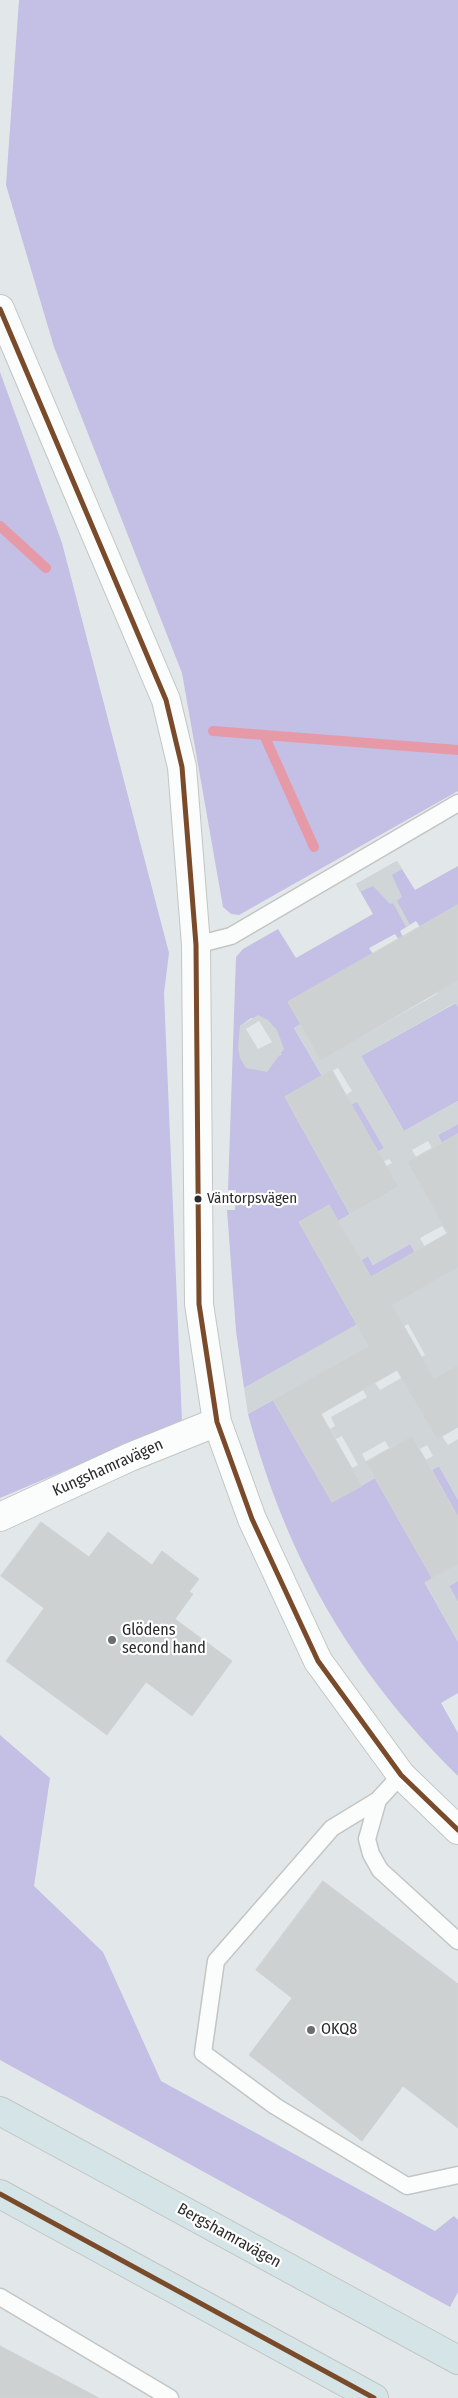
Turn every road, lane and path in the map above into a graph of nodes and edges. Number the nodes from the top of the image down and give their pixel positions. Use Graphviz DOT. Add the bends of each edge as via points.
graph roads {
  1 [pos="0,309"];
  2 [pos="458,803"];
  3 [pos="196,945"];
  4 [pos="216,1422"];
  5 [pos="0,1517"];
  6 [pos="401,1775"];
  7 [pos="378,1800"];
  8 [pos="458,1829"];
  9 [pos="458,1941"];
  10 [pos="0,2111"];
  11 [pos="458,2175"];
  12 [pos="0,2194"];
  13 [pos="0,2297"];
  14 [pos="458,2360"];
  15 [pos="170,2398"];
  16 [pos="374,2398"];
  1 -- 3 [label="street" via="166,700 182,767"];
  2 -- 3 [label="lane" via="231,936"];
  3 -- 4 [label="street" via="199,1304"];
  4 -- 5 [label="street, Kungshamravägen" via="130,1457"];
  4 -- 6 [label="street" via="252,1519 318,1661"];
  6 -- 7 [label="lane"];
  6 -- 8 [label="street"];
  7 -- 9 [label="lane" via="367,1839 380,1870"];
  7 -- 11 [label="lane" via="332,1828 216,1960 203,2053 275,2106 407,2186"];
  10 -- 14 [label="highway, Bergshamravägen"];
  12 -- 16 [label="highway"];
  13 -- 15 [label="lane"];
}
